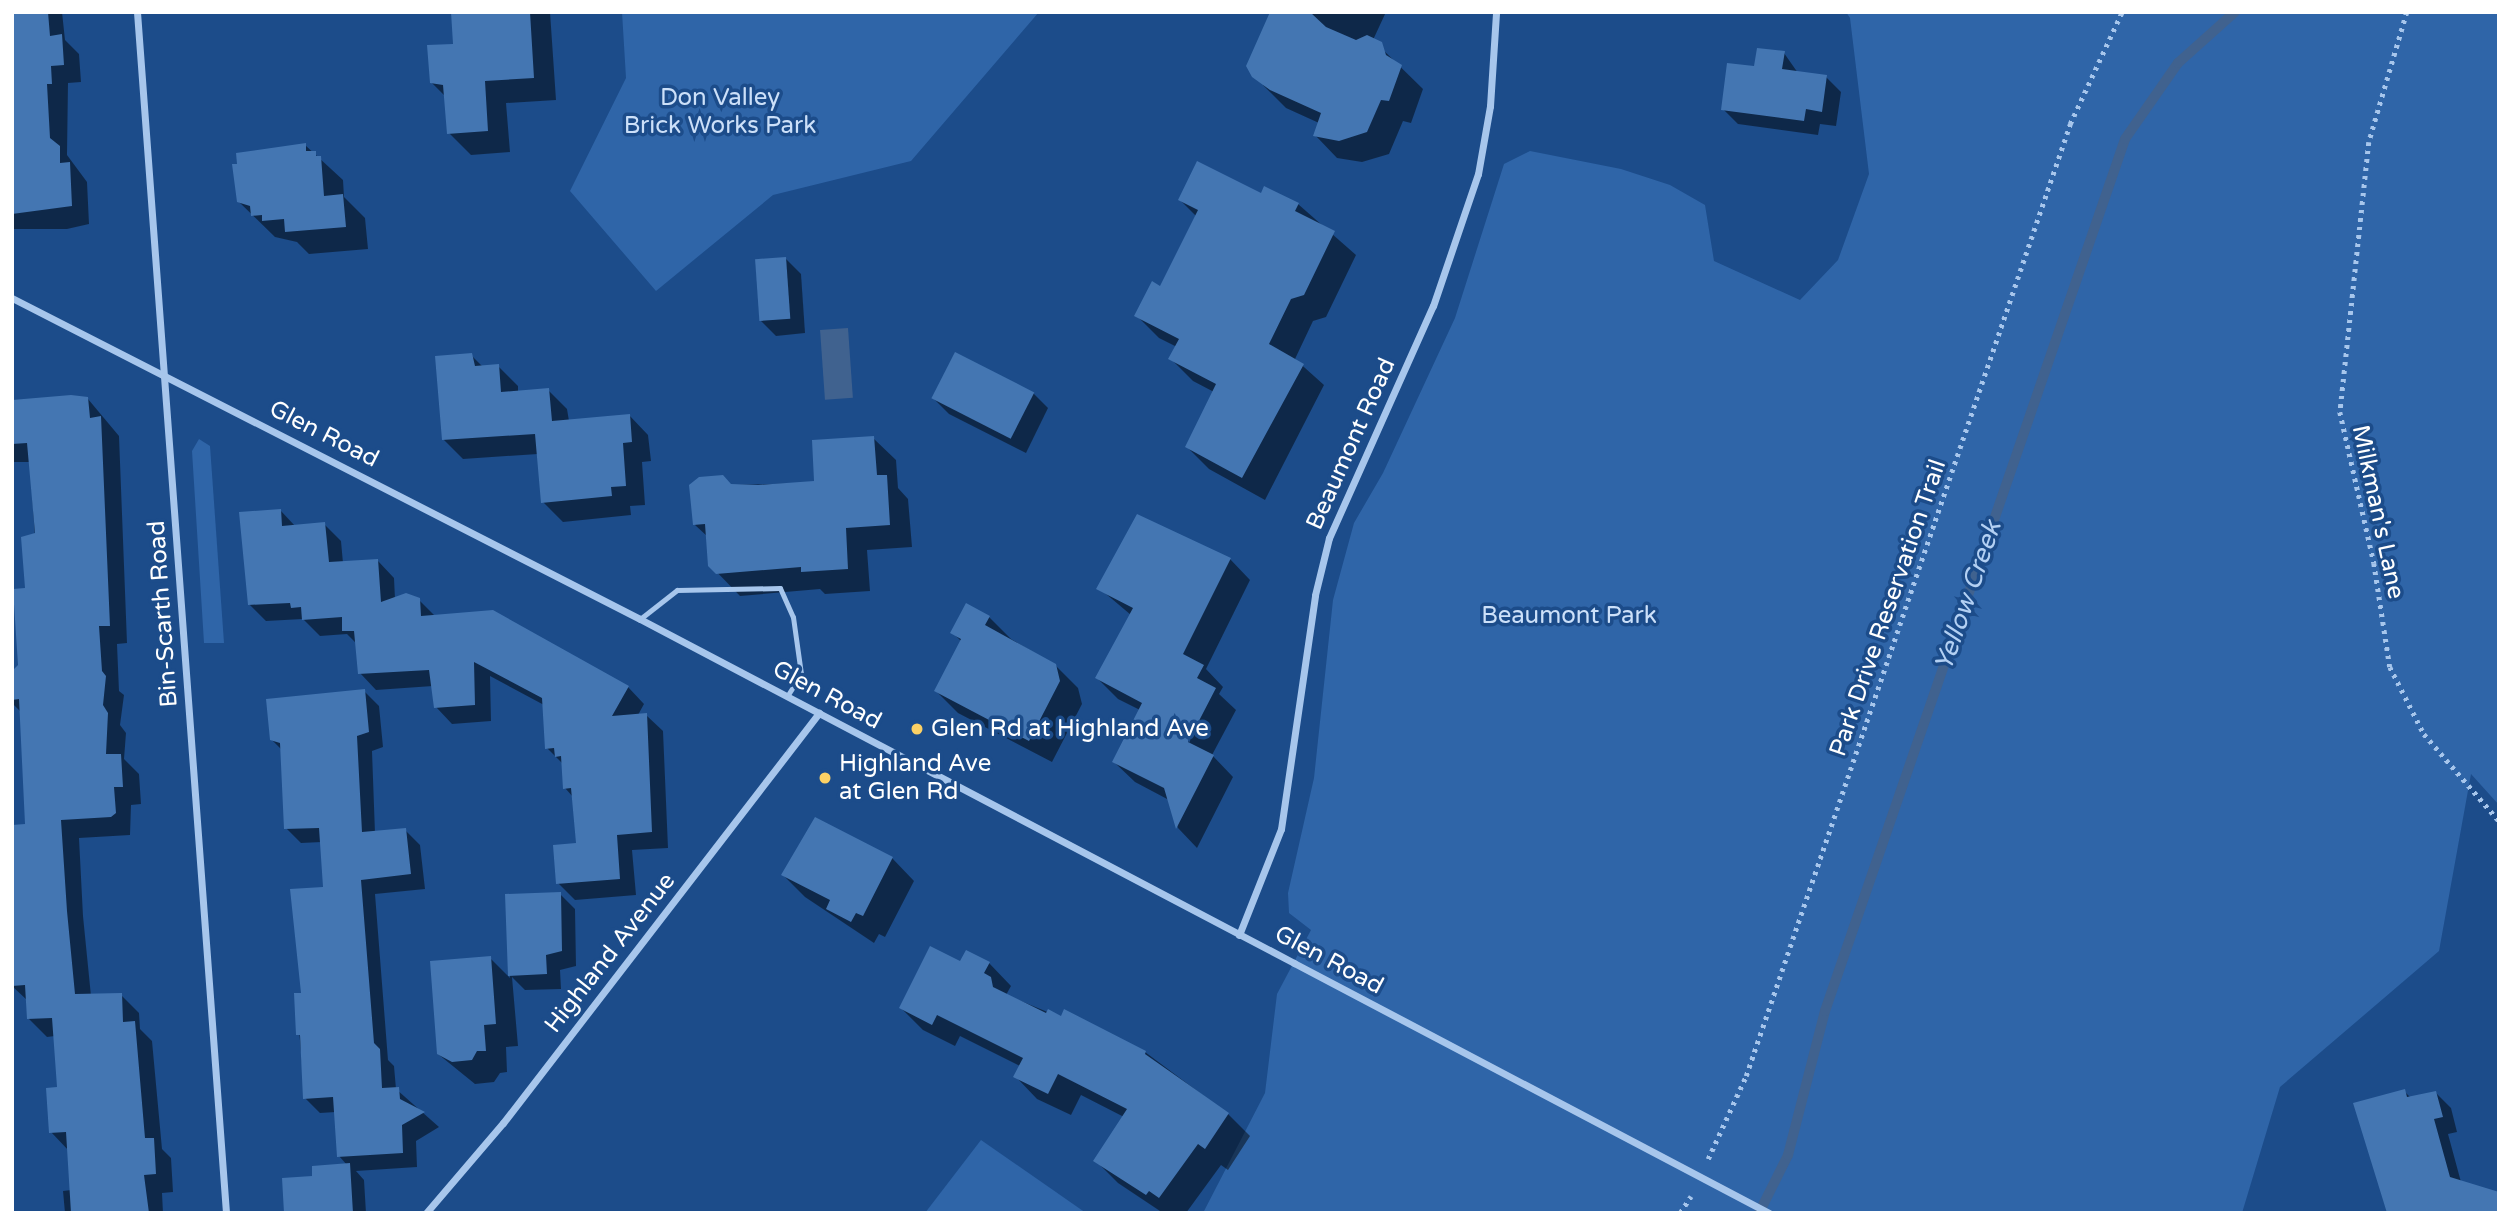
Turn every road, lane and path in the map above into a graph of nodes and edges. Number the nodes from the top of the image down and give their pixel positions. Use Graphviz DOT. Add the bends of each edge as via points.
graph roads {
  1 [pos="137,12"];
  2 [pos="1496,12"];
  3 [pos="2122,12"];
  4 [pos="2407,12"];
  5 [pos="12,298"];
  6 [pos="164,373"];
  7 [pos="640,619"];
  8 [pos="787,695"];
  9 [pos="820,713"];
  10 [pos="2499,821"];
  11 [pos="1239,935"];
  12 [pos="1703,1170"];
  13 [pos="1697,1182"];
  14 [pos="226,1213"];
  15 [pos="426,1213"];
  16 [pos="1680,1213"];
  17 [pos="1769,1213"];
  1 -- 6 [label="street, Bin-Scarth Road"];
  2 -- 11 [label="street, Beaumont Road" via="1490,106 1478,174 1433,306 1329,538 1315,595 1281,829"];
  3 -- 12 [label="path, Park Drive Reservation Trail" via="2070,124 1746,1076"];
  4 -- 10 [label="path, Milkman's Lane" via="2369,142 2340,412 2374,563 2390,667 2424,734"];
  5 -- 6 [label="street, Glen Road"];
  6 -- 7 [label="street, Glen Road"];
  6 -- 14 [label="street, Bin-Scarth Road"];
  7 -- 8 [label="street, Glen Road"];
  7 -- 8 [label="lane" via="677,590 780,588 793,617 801,674"];
  8 -- 9 [label="street, Glen Road"];
  9 -- 11 [label="street, Glen Road"];
  9 -- 15 [label="street, Highland Avenue" via="503,1123"];
  11 -- 17 [label="street, Glen Road, bridge"];
  13 -- 16 [label="path"];
}
